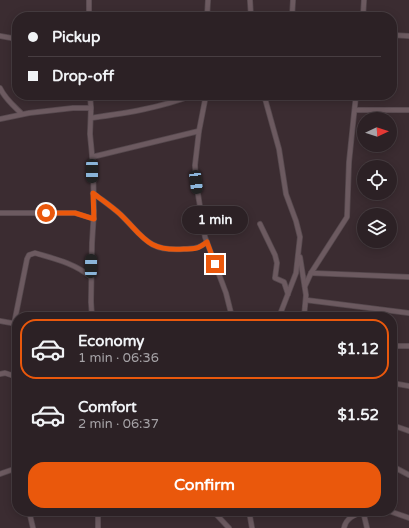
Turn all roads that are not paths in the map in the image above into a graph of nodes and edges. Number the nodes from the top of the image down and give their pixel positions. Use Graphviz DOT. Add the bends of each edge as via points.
graph roads {
  1 [pos="89,0"];
  2 [pos="208,0"];
  3 [pos="250,0"];
  4 [pos="292,0"];
  5 [pos="364,0"];
  6 [pos="89,12"];
  7 [pos="207,12"];
  8 [pos="251,12"];
  9 [pos="292,12"];
  10 [pos="363,12"];
  11 [pos="397,35"];
  12 [pos="0,36"];
  13 [pos="409,36"];
  14 [pos="12,38"];
  15 [pos="0,88"];
  16 [pos="90,100"];
  17 [pos="179,100"];
  18 [pos="205,100"];
  19 [pos="265,100"];
  20 [pos="356,100"];
  21 [pos="91,108"];
  22 [pos="355,110"];
  23 [pos="409,110"];
  24 [pos="22,114"];
  25 [pos="91,118"];
  26 [pos="0,119"];
  27 [pos="199,131"];
  28 [pos="92,157"];
  29 [pos="93,193"];
  30 [pos="0,213"];
  31 [pos="94,219"];
  32 [pos="260,224"];
  33 [pos="207,242"];
  34 [pos="299,252"];
  35 [pos="311,273"];
  36 [pos="91,277"];
  37 [pos="409,277"];
  38 [pos="305,286"];
  39 [pos="288,294"];
  40 [pos="306,300"];
  41 [pos="17,312"];
  42 [pos="92,312"];
  43 [pos="230,312"];
  44 [pos="281,312"];
  45 [pos="305,312"];
  46 [pos="409,313"];
  47 [pos="0,321"];
  48 [pos="12,323"];
  49 [pos="397,346"];
  50 [pos="409,346"];
  51 [pos="0,374"];
  52 [pos="12,375"];
  53 [pos="397,384"];
  54 [pos="409,386"];
  55 [pos="397,426"];
  56 [pos="409,430"];
  57 [pos="397,469"];
  58 [pos="12,470"];
  59 [pos="0,474"];
  60 [pos="409,475"];
  61 [pos="397,514"];
  62 [pos="30,516"];
  63 [pos="98,516"];
  64 [pos="217,516"];
  65 [pos="250,516"];
  66 [pos="354,516"];
  67 [pos="364,516"];
  68 [pos="409,518"];
  69 [pos="221,520"];
  70 [pos="33,528"];
  71 [pos="98,528"];
  72 [pos="222,528"];
  73 [pos="229,528"];
  74 [pos="252,528"];
  75 [pos="344,528"];
  76 [pos="367,528"];
  1 -- 6 [label="street"];
  2 -- 7 [label="street"];
  3 -- 8 [label="street"];
  4 -- 9 [label="street"];
  5 -- 10 [label="street"];
  11 -- 13 [label="street"];
  12 -- 14 [label="street"];
  15 -- 24 [label="street"];
  16 -- 21 [label="street"];
  17 -- 25 [label="street" via="136,112"];
  18 -- 27 [label="street"];
  19 -- 34 [label="street" via="279,149 286,194 299,232"];
  20 -- 22 [label="street"];
  21 -- 24 [label="street"];
  21 -- 25 [label="street"];
  22 -- 23 [label="street"];
  22 -- 35 [label="street" via="349,162 347,217"];
  24 -- 26 [label="street"];
  25 -- 28 [label="street"];
  27 -- 28 [label="street"];
  27 -- 33 [label="street" via="195,174"];
  28 -- 29 [label="street"];
  29 -- 31 [label="street"];
  29 -- 33 [label="street" via="137,233 165,250 199,248"];
  30 -- 31 [label="street" via="75,213"];
  31 -- 36 [label="street"];
  32 -- 39 [label="street" via="275,255 275,278 284,282"];
  33 -- 43 [label="street"];
  34 -- 38 [label="street"];
  34 -- 39 [label="street" via="296,273"];
  35 -- 37 [label="street"];
  35 -- 38 [label="street"];
  36 -- 41 [label="street" via="71,264 35,253 29,255"];
  36 -- 42 [label="street"];
  38 -- 40 [label="street"];
  39 -- 44 [label="street"];
  40 -- 45 [label="street"];
  40 -- 46 [label="street"];
  47 -- 48 [label="street"];
  49 -- 50 [label="street"];
  51 -- 52 [label="street"];
  53 -- 54 [label="street"];
  55 -- 56 [label="street"];
  57 -- 60 [label="street"];
  58 -- 59 [label="street"];
  61 -- 68 [label="street"];
  62 -- 70 [label="street"];
  63 -- 71 [label="street"];
  64 -- 69 [label="street"];
  65 -- 74 [label="street"];
  66 -- 75 [label="street" via="345,523"];
  67 -- 76 [label="street"];
  69 -- 72 [label="street"];
  69 -- 73 [label="street"];
}
